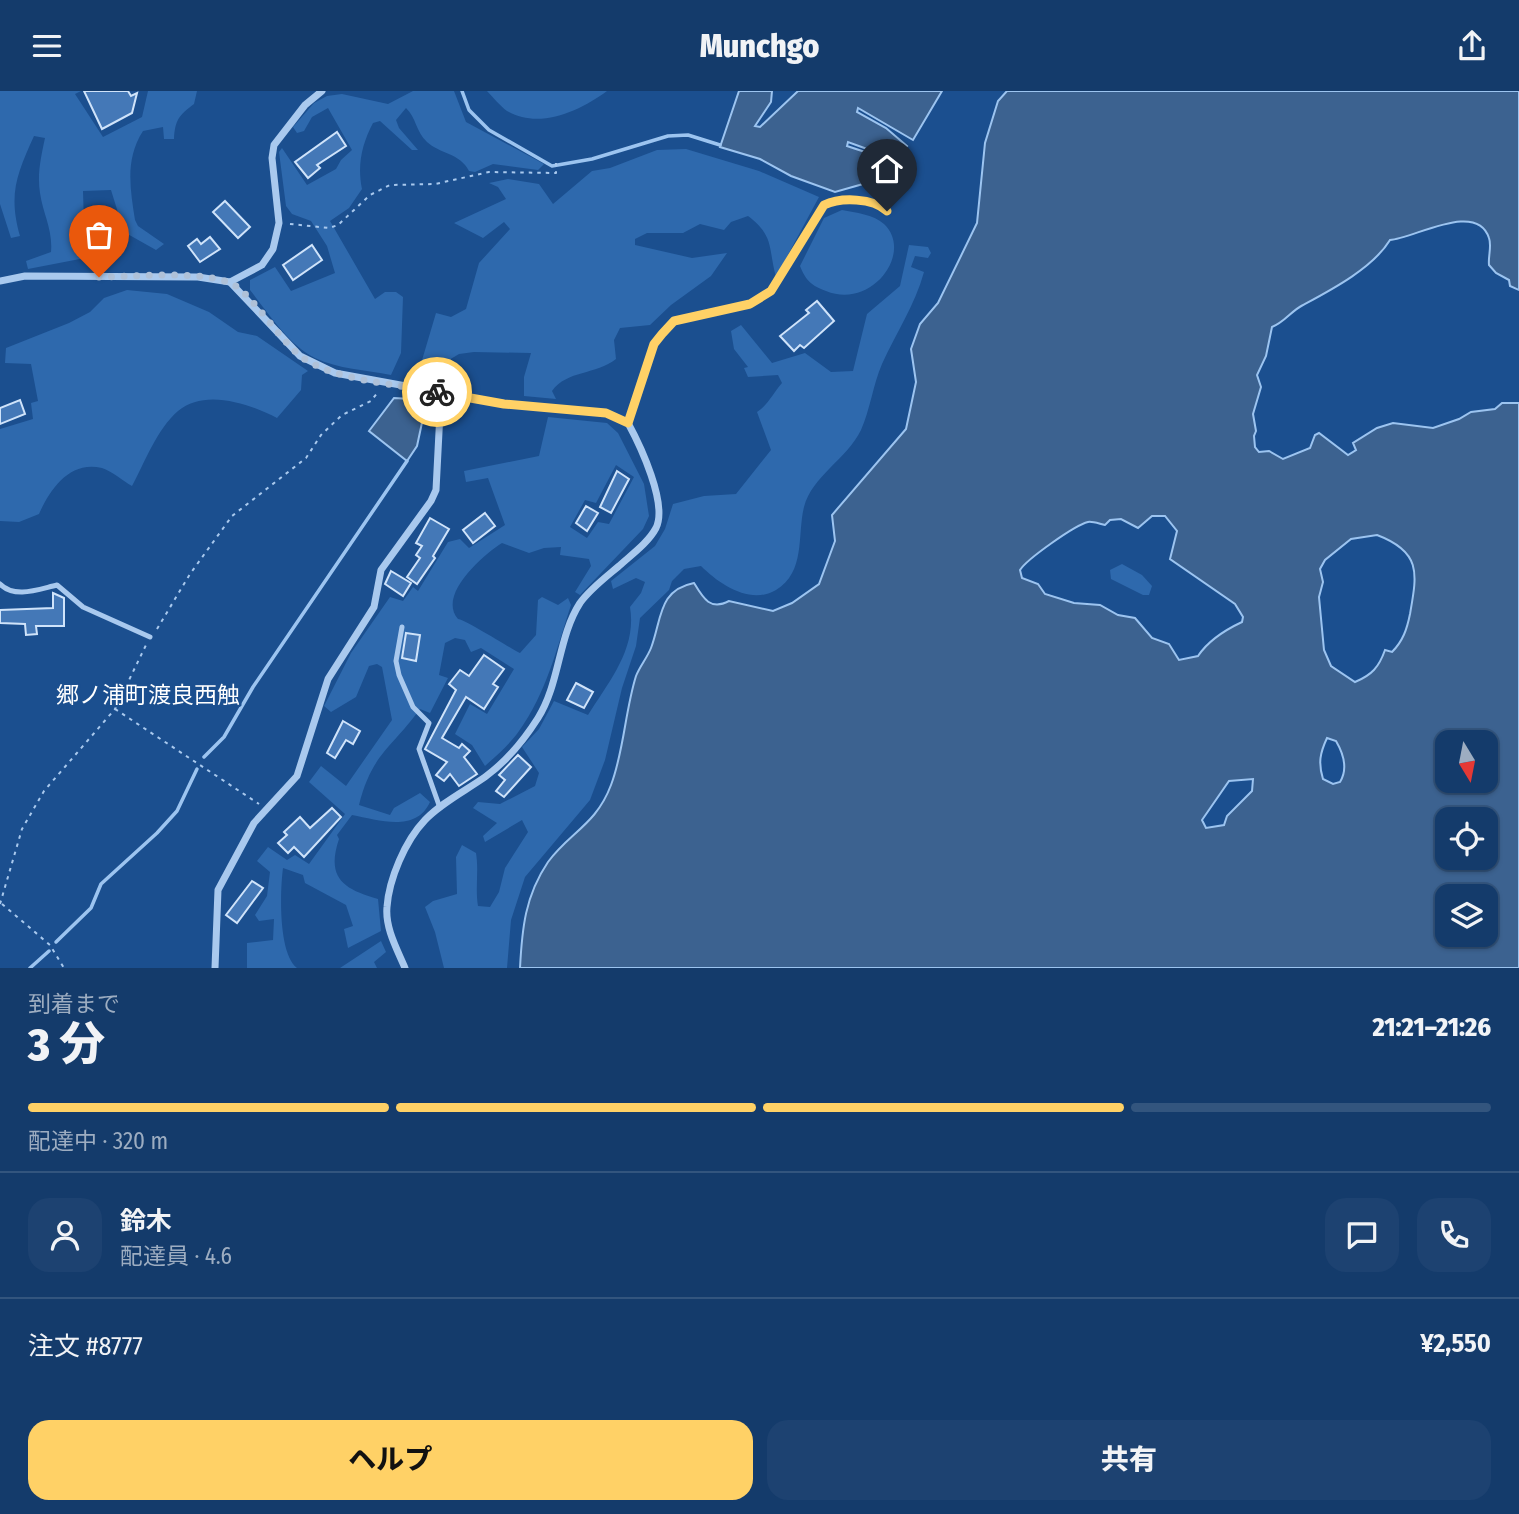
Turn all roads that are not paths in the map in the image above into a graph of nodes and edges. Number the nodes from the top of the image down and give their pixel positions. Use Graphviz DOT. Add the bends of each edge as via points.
graph roads {
  1 [pos="322,91"];
  2 [pos="887,211"];
  3 [pos="0,281"];
  4 [pos="230,282"];
  5 [pos="441,393"];
  6 [pos="628,423"];
  7 [pos="0,584"];
  8 [pos="402,627"];
  9 [pos="150,637"];
  10 [pos="440,808"];
  11 [pos="215,968"];
  12 [pos="405,968"];
  1 -- 4 [label="street" via="274,145 279,223 268,258"];
  2 -- 6 [label="lane" via="879,204 847,201 824,205 771,291 750,304 674,321 654,344"];
  3 -- 4 [label="street" via="26,276"];
  4 -- 5 [label="street" via="306,360 335,373"];
  5 -- 6 [label="street" via="606,413"];
  5 -- 11 [label="street" via="436,489 424,515 387,558 374,607 328,679 297,776 243,839 218,890"];
  6 -- 10 [label="street" via="650,471 659,519 654,531 581,603 569,625 540,715 526,735 496,768"];
  7 -- 9 [label="lane" via="14,592 57,586 83,607"];
  8 -- 10 [label="lane" via="396,661 413,708 429,723 419,748"];
  10 -- 12 [label="street" via="425,820 401,858 387,908 390,932"];
}
